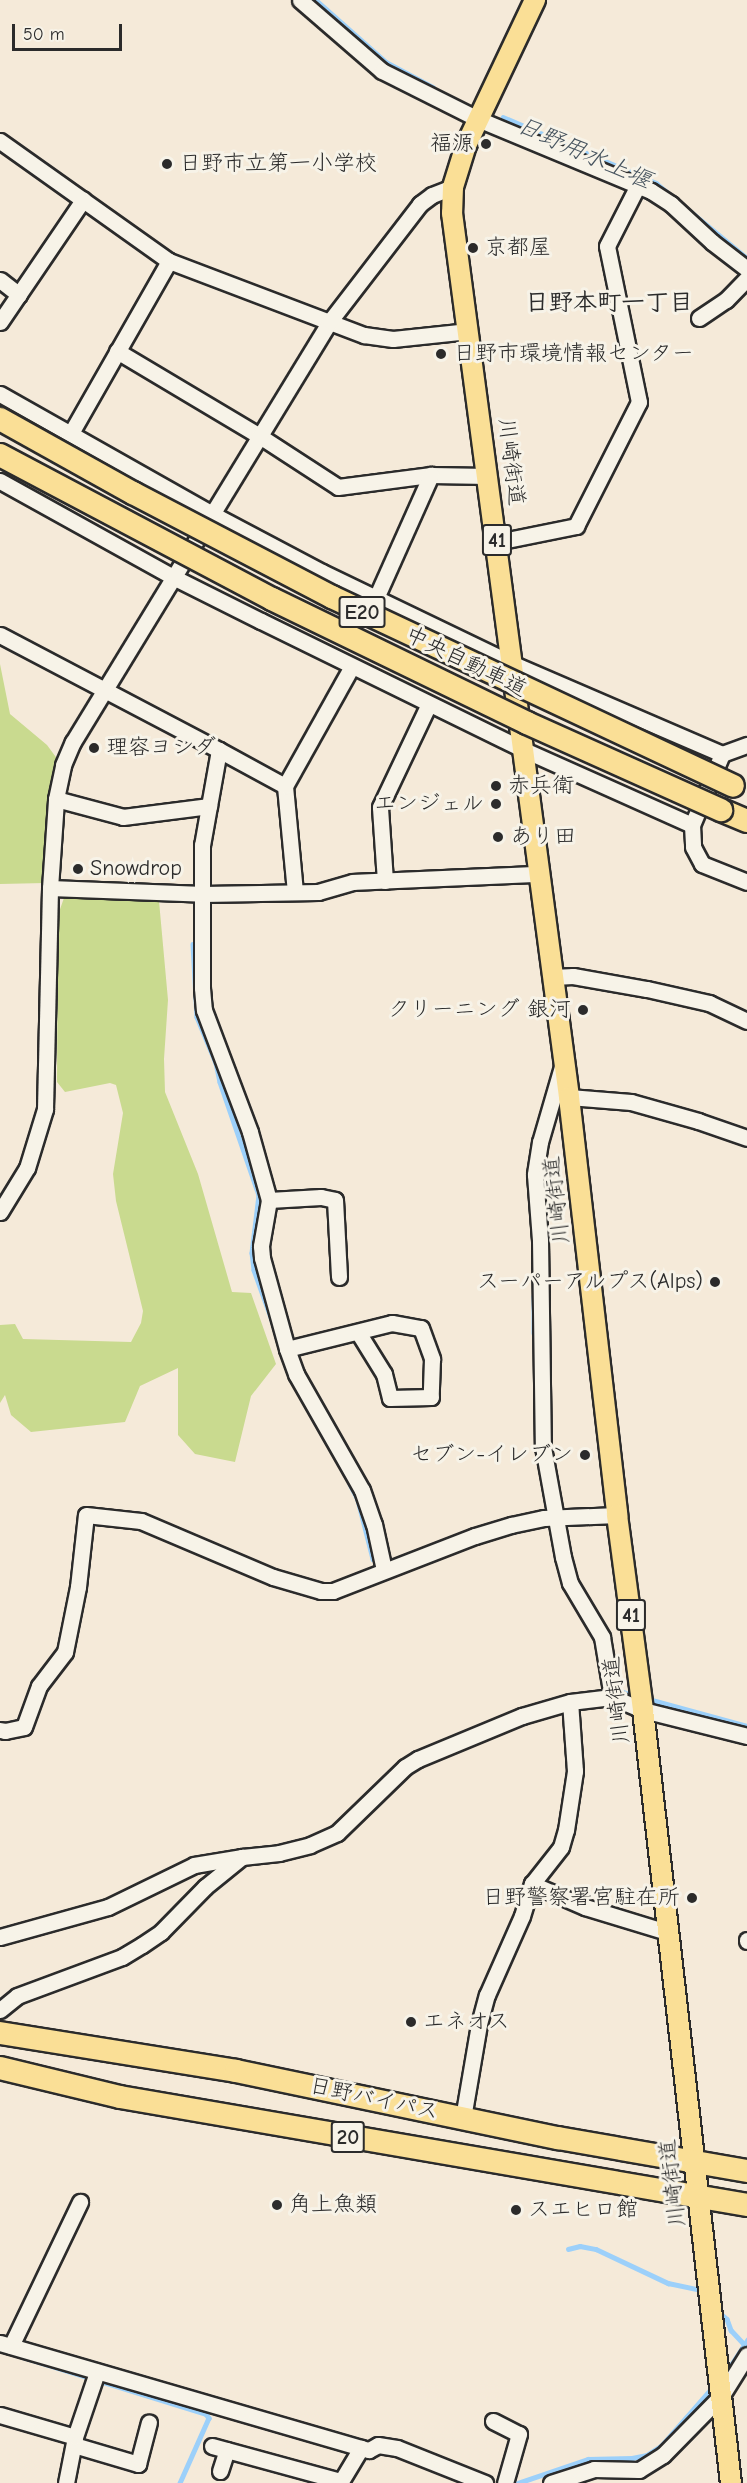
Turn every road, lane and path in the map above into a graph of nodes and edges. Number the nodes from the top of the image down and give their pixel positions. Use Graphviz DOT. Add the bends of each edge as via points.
graph roads {
  1 [pos="535,0"];
  2 [pos="303,1"];
  3 [pos="478,119"];
  4 [pos="0,141"];
  5 [pos="453,187"];
  6 [pos="637,187"];
  7 [pos="83,200"];
  8 [pos="169,261"];
  9 [pos="747,269"];
  10 [pos="747,278"];
  11 [pos="0,280"];
  12 [pos="19,295"];
  13 [pos="699,318"];
  14 [pos="330,321"];
  15 [pos="0,322"];
  16 [pos="469,331"];
  17 [pos="117,351"];
  18 [pos="0,394"];
  19 [pos="0,419"];
  20 [pos="70,433"];
  21 [pos="258,435"];
  22 [pos="0,455"];
  23 [pos="431,475"];
  24 [pos="488,476"];
  25 [pos="0,481"];
  26 [pos="212,514"];
  27 [pos="497,542"];
  28 [pos="175,578"];
  29 [pos="376,598"];
  30 [pos="0,635"];
  31 [pos="513,664"];
  32 [pos="352,666"];
  33 [pos="104,689"];
  34 [pos="429,704"];
  35 [pos="747,745"];
  36 [pos="522,749"];
  37 [pos="219,750"];
  38 [pos="722,754"];
  39 [pos="285,786"];
  40 [pos="740,789"];
  41 [pos="56,799"];
  42 [pos="209,806"];
  43 [pos="747,821"];
  44 [pos="693,825"];
  45 [pos="538,874"];
  46 [pos="385,881"];
  47 [pos="747,882"];
  48 [pos="50,888"];
  49 [pos="295,892"];
  50 [pos="203,894"];
  51 [pos="553,978"];
  52 [pos="747,1021"];
  53 [pos="563,1064"];
  54 [pos="569,1097"];
  55 [pos="747,1138"];
  56 [pos="270,1200"];
  57 [pos="0,1212"];
  58 [pos="339,1277"];
  59 [pos="358,1332"];
  60 [pos="287,1349"];
  61 [pos="617,1515"];
  62 [pos="557,1518"];
  63 [pos="384,1570"];
  64 [pos="612,1697"];
  65 [pos="570,1702"];
  66 [pos="643,1710"];
  67 [pos="0,1730"];
  68 [pos="747,1736"];
  69 [pos="242,1857"];
  70 [pos="532,1884"];
  71 [pos="667,1932"];
  72 [pos="0,1937"];
  73 [pos="0,2010"];
  74 [pos="0,2033"];
  75 [pos="0,2068"];
  76 [pos="463,2118"];
  77 [pos="694,2162"];
  78 [pos="747,2171"];
  79 [pos="698,2198"];
  80 [pos="81,2202"];
  81 [pos="747,2205"];
  82 [pos="5,2344"];
  83 [pos="747,2355"];
  84 [pos="97,2372"];
  85 [pos="722,2395"];
  86 [pos="0,2415"];
  87 [pos="493,2421"];
  88 [pos="149,2422"];
  89 [pos="75,2441"];
  90 [pos="361,2448"];
  91 [pos="220,2471"];
  92 [pos="340,2482"];
  93 [pos="66,2483"];
  94 [pos="485,2483"];
  95 [pos="505,2483"];
  96 [pos="551,2483"];
  97 [pos="731,2483"];
  1 -- 3 [label="main road, 川崎街道 / 41"];
  2 -- 3 [label="street" via="382,71"];
  3 -- 5 [label="main road, 川崎街道 / 41"];
  3 -- 6 [label="street"];
  4 -- 7 [label="street"];
  5 -- 14 [label="street" via="420,204"];
  5 -- 16 [label="main road, 川崎街道 / 41" via="452,213"];
  6 -- 9 [label="street" via="671,204"];
  6 -- 27 [label="street" via="607,246 639,402 576,526"];
  7 -- 8 [label="street"];
  7 -- 12 [label="street"];
  8 -- 14 [label="street"];
  8 -- 17 [label="street"];
  10 -- 13 [label="street" via="726,300"];
  11 -- 12 [label="street"];
  12 -- 15 [label="street"];
  14 -- 16 [label="street" via="380,338"];
  14 -- 21 [label="street"];
  16 -- 24 [label="main road, 川崎街道 / 41"];
  17 -- 20 [label="street"];
  17 -- 21 [label="street"];
  18 -- 20 [label="street"];
  19 -- 40 [label="highway, 中央自動車道 / E20, bridge" via="332,597"];
  20 -- 26 [label="street"];
  21 -- 23 [label="street" via="338,486"];
  21 -- 26 [label="street"];
  22 -- 43 [label="highway, 中央自動車道 / E20, bridge" via="272,599 527,723"];
  23 -- 24 [label="street"];
  23 -- 29 [label="street"];
  24 -- 27 [label="main road, 川崎街道 / 41"];
  25 -- 28 [label="street"];
  26 -- 28 [label="street"];
  26 -- 29 [label="street"];
  27 -- 31 [label="main road, 川崎街道 / 41"];
  28 -- 32 [label="street"];
  28 -- 33 [label="street"];
  29 -- 31 [label="street"];
  30 -- 33 [label="street"];
  31 -- 36 [label="main road, 川崎街道 / 41"];
  31 -- 38 [label="street"];
  32 -- 34 [label="street"];
  32 -- 39 [label="street"];
  33 -- 37 [label="street"];
  33 -- 41 [label="street" via="73,742 63,765"];
  34 -- 36 [label="street"];
  34 -- 46 [label="street" via="380,807"];
  35 -- 38 [label="street"];
  36 -- 44 [label="street"];
  36 -- 45 [label="main road, 川崎街道 / 41"];
  37 -- 39 [label="street"];
  37 -- 42 [label="street"];
  38 -- 44 [label="street"];
  39 -- 49 [label="street"];
  41 -- 42 [label="street" via="123,817"];
  41 -- 48 [label="street"];
  42 -- 50 [label="street" via="202,844"];
  44 -- 47 [label="street" via="693,847 702,864"];
  45 -- 46 [label="street"];
  45 -- 51 [label="main road, 川崎街道 / 41"];
  46 -- 49 [label="street"];
  48 -- 50 [label="street"];
  48 -- 57 [label="street" via="45,1109 27,1168"];
  49 -- 50 [label="street"];
  50 -- 56 [label="street" via="204,1010 250,1132"];
  51 -- 52 [label="street" via="573,976 709,1003"];
  51 -- 53 [label="main road, 川崎街道 / 41"];
  53 -- 54 [label="main road, 川崎街道 / 41"];
  53 -- 62 [label="street" via="540,1142 535,1175 540,1240 543,1448"];
  54 -- 55 [label="street" via="631,1102"];
  54 -- 61 [label="main road, 川崎街道 / 41"];
  56 -- 58 [label="street" via="335,1200"];
  56 -- 60 [label="street" via="262,1258"];
  59 -- 59 [label="street" via="392,1323 420,1328 432,1359 431,1397 390,1398 384,1374"];
  59 -- 60 [label="street"];
  60 -- 63 [label="street" via="296,1374 362,1490"];
  61 -- 62 [label="street"];
  61 -- 66 [label="main road, 川崎街道 / 41"];
  62 -- 63 [label="street" via="512,1524"];
  62 -- 64 [label="street" via="570,1583 602,1637"];
  63 -- 67 [label="street" via="333,1591 321,1591 273,1577 141,1521 86,1515 78,1587 65,1652 39,1686 24,1726"];
  64 -- 65 [label="street"];
  64 -- 66 [label="street"];
  65 -- 69 [label="street" via="522,1716 418,1759 337,1833 279,1853"];
  65 -- 70 [label="street" via="575,1771 566,1830 561,1847"];
  66 -- 68 [label="street"];
  66 -- 71 [label="main road, 川崎街道 / 41"];
  69 -- 72 [label="street" via="194,1865 108,1906"];
  69 -- 73 [label="street" via="141,1946 122,1957 17,1996"];
  70 -- 71 [label="street" via="585,1907"];
  70 -- 76 [label="street" via="487,1995"];
  71 -- 77 [label="main road, 川崎街道 / 41"];
  74 -- 76 [label="highway, 日野バイパス / 20" via="236,2071"];
  75 -- 79 [label="highway, 日野バイパス / 20" via="120,2097"];
  76 -- 77 [label="highway, 日野バイパス / 20"];
  77 -- 78 [label="highway, 日野バイパス / 20"];
  77 -- 79 [label="main road, 川崎街道 / 41"];
  79 -- 81 [label="highway, 日野バイパス / 20"];
  79 -- 85 [label="main road, 川崎街道 / 41"];
  80 -- 82 [label="street"];
  82 -- 84 [label="street"];
  83 -- 85 [label="street"];
  84 -- 89 [label="street"];
  84 -- 90 [label="street"];
  85 -- 96 [label="street" via="663,2455 639,2470 594,2469"];
  85 -- 97 [label="main road, 川崎街道 / 41"];
  86 -- 89 [label="street"];
  87 -- 95 [label="street" via="519,2434"];
  88 -- 89 [label="street" via="138,2464"];
  89 -- 93 [label="street"];
  90 -- 92 [label="street"];
  90 -- 94 [label="street" via="397,2448"];
  91 -- 92 [label="street" via="220,2448"];
}
